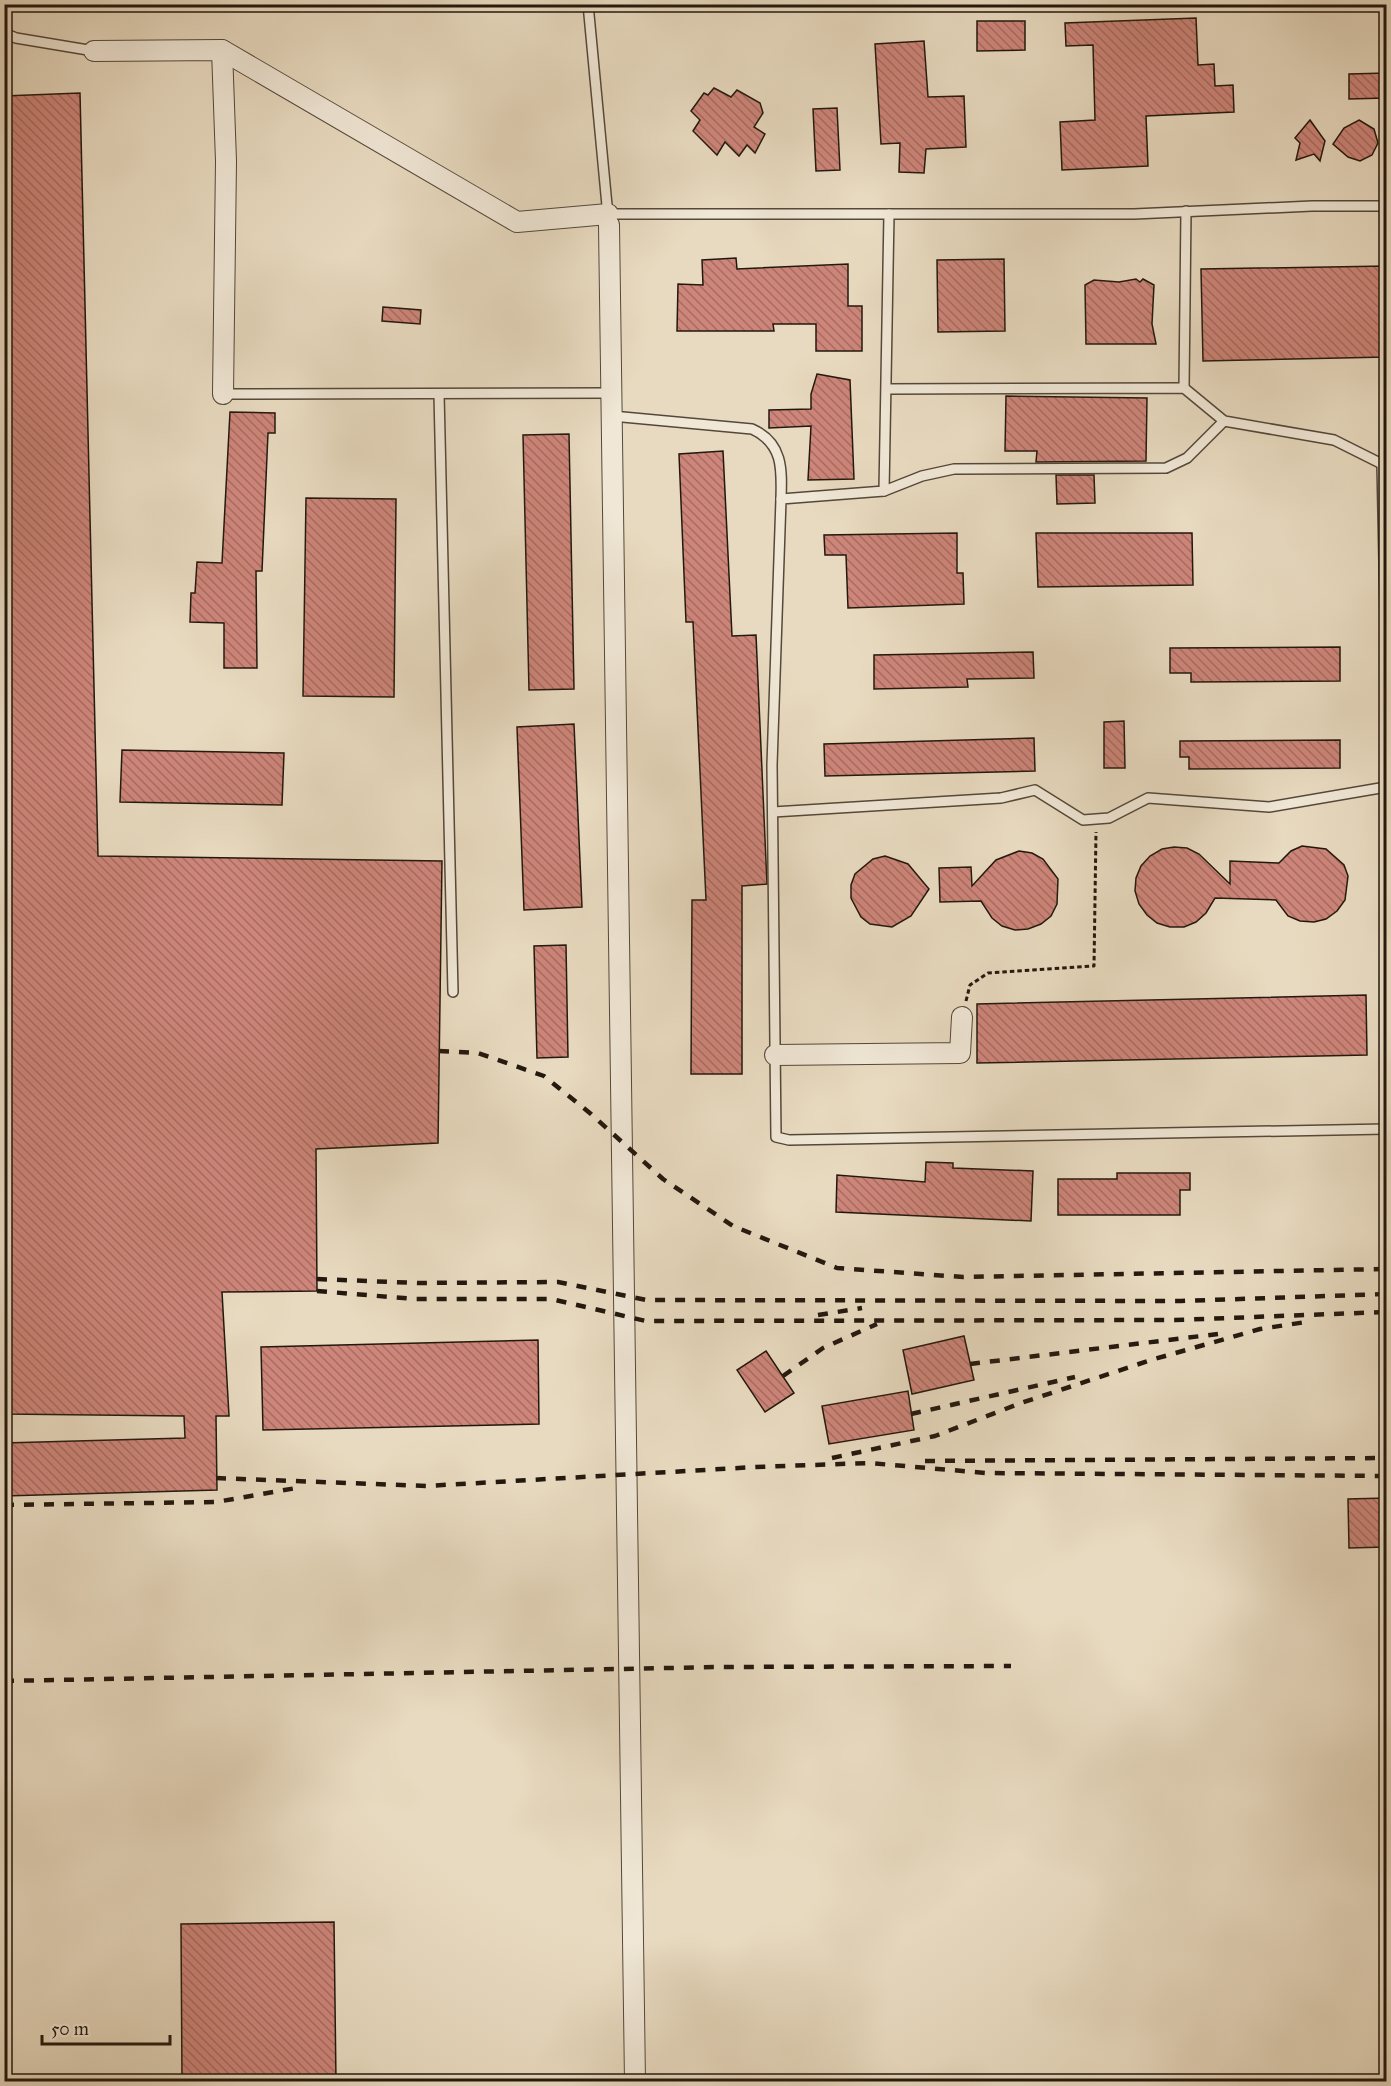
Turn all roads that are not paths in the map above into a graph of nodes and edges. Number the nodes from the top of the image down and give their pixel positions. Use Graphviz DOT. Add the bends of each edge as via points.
graph roads {
  1 [pos="588,4"];
  2 [pos="4,33"];
  3 [pos="222,50"];
  4 [pos="94,51"];
  5 [pos="1386,207"];
  6 [pos="1186,211"];
  7 [pos="889,214"];
  8 [pos="608,219"];
  9 [pos="1184,388"];
  10 [pos="887,389"];
  11 [pos="612,393"];
  12 [pos="224,394"];
  13 [pos="439,394"];
  14 [pos="612,416"];
  15 [pos="1224,421"];
  16 [pos="1384,464"];
  17 [pos="884,491"];
  18 [pos="781,499"];
  19 [pos="1386,582"];
  20 [pos="1386,658"];
  21 [pos="1386,787"];
  22 [pos="773,812"];
  23 [pos="453,992"];
  24 [pos="962,1017"];
  25 [pos="775,1055"];
  26 [pos="1386,1129"];
  27 [pos="635,2082"];
  1 -- 8 [label="lane"];
  2 -- 4 [label="lane"];
  3 -- 4 [label="street"];
  3 -- 8 [label="street" via="517,222"];
  3 -- 12 [label="street" via="226,161"];
  5 -- 6 [label="lane"];
  6 -- 7 [label="lane"];
  6 -- 9 [label="lane"];
  7 -- 8 [label="lane"];
  7 -- 10 [label="lane"];
  8 -- 11 [label="street"];
  9 -- 10 [label="lane"];
  9 -- 15 [label="lane"];
  10 -- 17 [label="lane"];
  11 -- 13 [label="lane"];
  11 -- 14 [label="street"];
  12 -- 13 [label="lane"];
  13 -- 23 [label="lane"];
  14 -- 18 [label="lane" via="752,429 778,454"];
  14 -- 27 [label="street"];
  15 -- 16 [label="lane" via="1334,440"];
  15 -- 17 [label="lane" via="1187,458 1166,468 954,469"];
  16 -- 19 [label="lane"];
  17 -- 18 [label="lane"];
  18 -- 22 [label="lane"];
  19 -- 20 [label="lane"];
  21 -- 22 [label="lane" via="1269,807 1148,798 1109,818 1083,820 1035,790 1001,798"];
  22 -- 25 [label="lane"];
  24 -- 25 [label="street" via="960,1053"];
  25 -- 26 [label="lane" via="776,1137 789,1140"];
}
